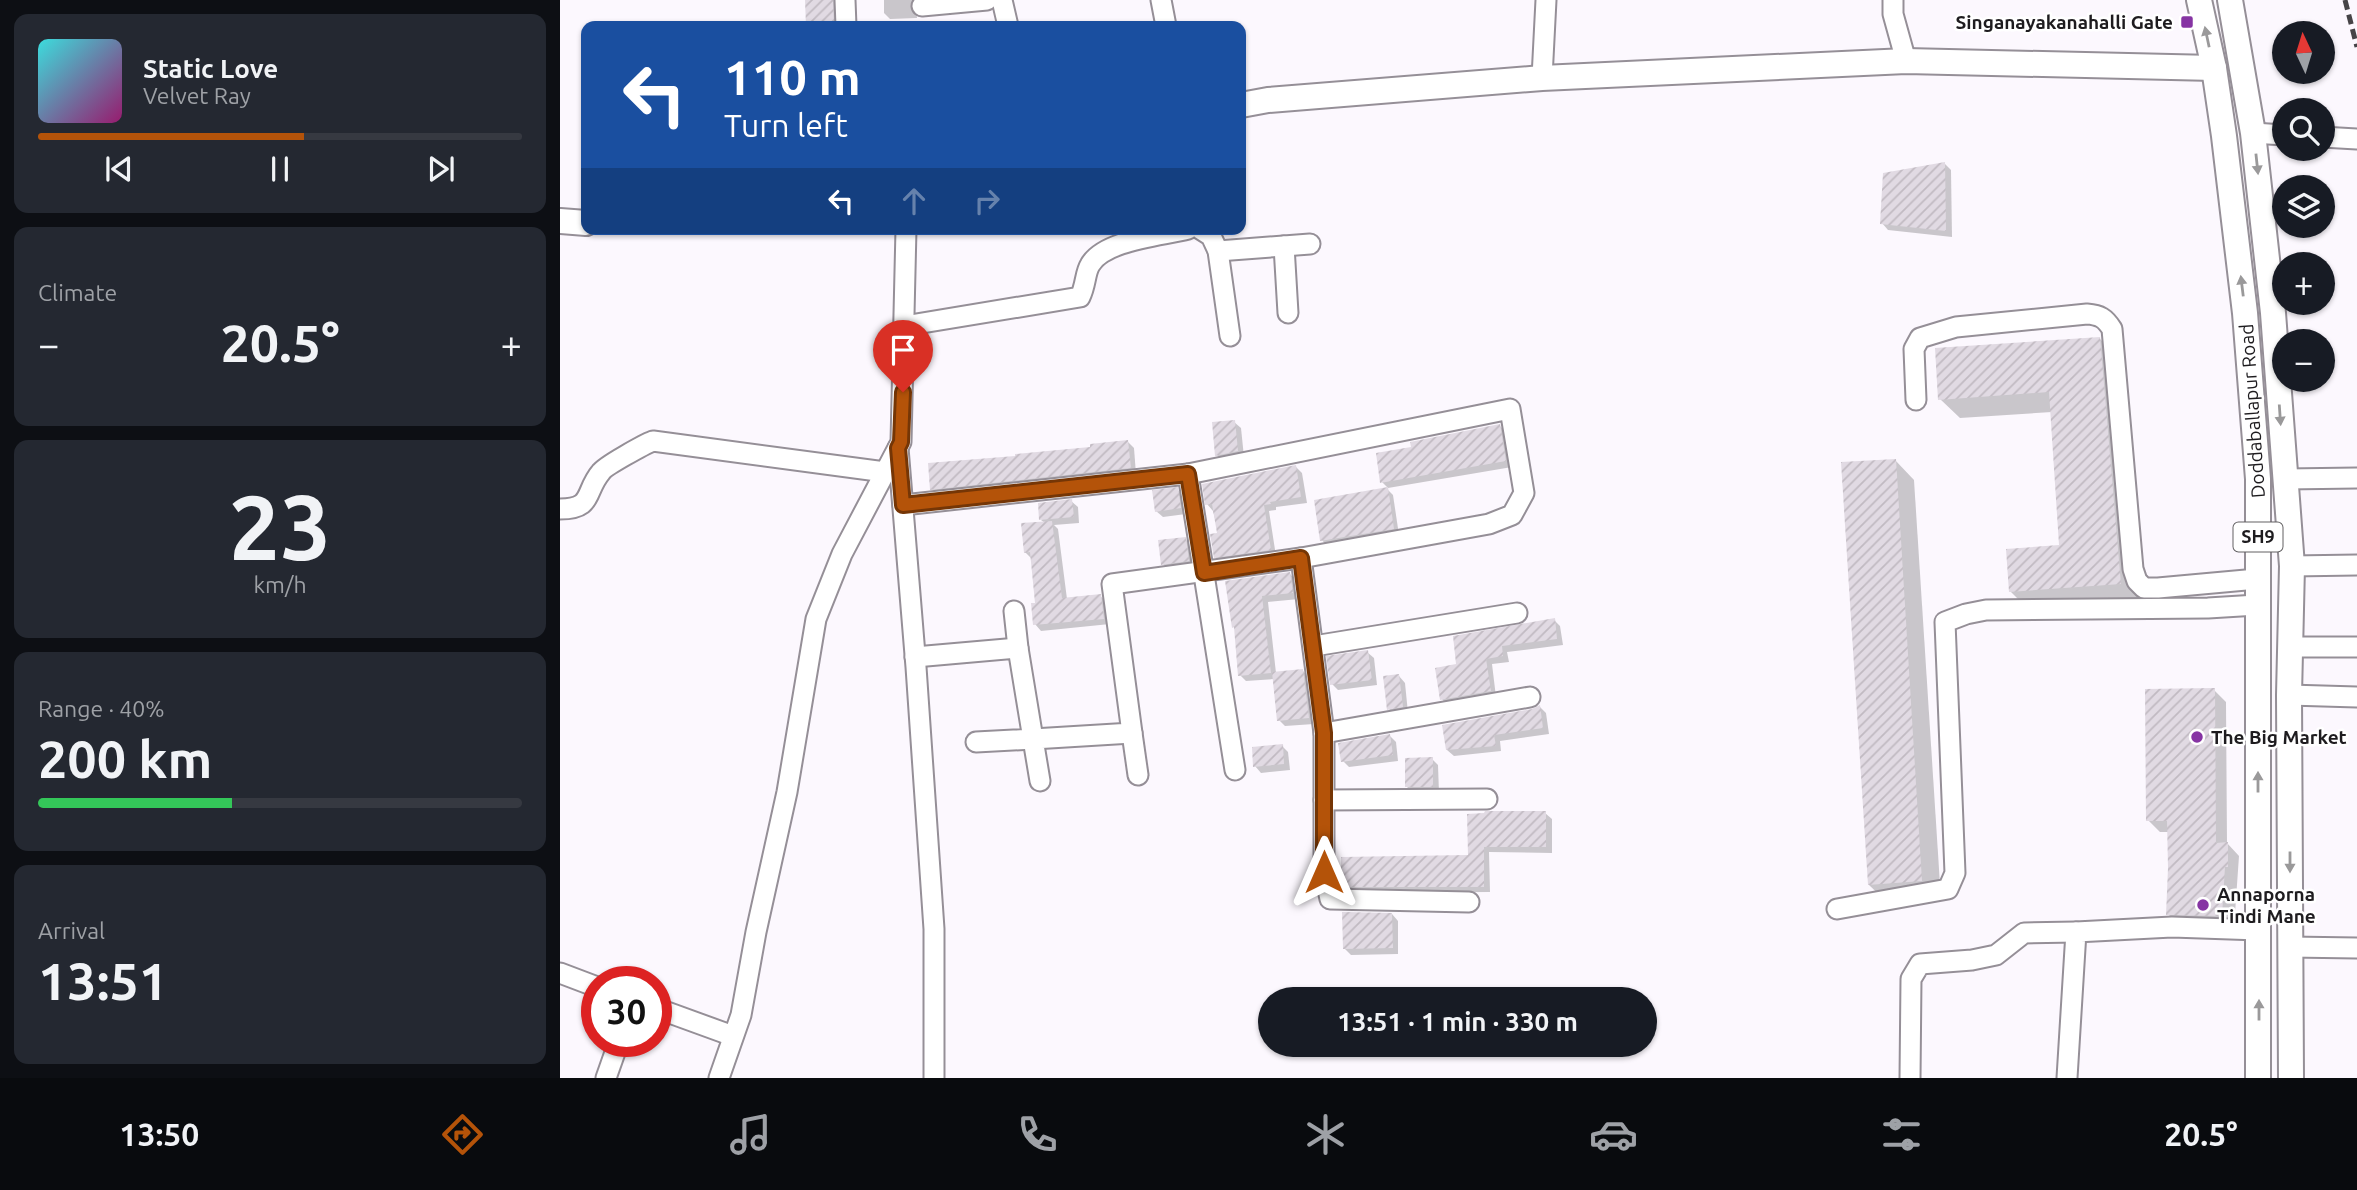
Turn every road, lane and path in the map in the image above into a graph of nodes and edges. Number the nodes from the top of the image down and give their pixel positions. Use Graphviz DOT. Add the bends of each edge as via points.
graph roads {
  1 [pos="845,0"];
  2 [pos="987,0"];
  3 [pos="1002,0"];
  4 [pos="1161,0"];
  5 [pos="1546,0"];
  6 [pos="1893,0"];
  7 [pos="2199,0"];
  8 [pos="2230,0"];
  9 [pos="921,3"];
  10 [pos="846,21"];
  11 [pos="924,21"];
  12 [pos="1008,21"];
  13 [pos="1165,21"];
  14 [pos="1906,61"];
  15 [pos="2214,68"];
  16 [pos="1542,78"];
  17 [pos="1246,104"];
  18 [pos="2253,133"];
  19 [pos="2272,134"];
  20 [pos="2335,138"];
  21 [pos="2357,139"];
  22 [pos="560,221"];
  23 [pos="581,223"];
  24 [pos="906,235"];
  25 [pos="1162,235"];
  26 [pos="1209,235"];
  27 [pos="1310,244"];
  28 [pos="1284,246"];
  29 [pos="1218,251"];
  30 [pos="1288,313"];
  31 [pos="904,326"];
  32 [pos="1230,336"];
  33 [pos="1916,400"];
  34 [pos="898,448"];
  35 [pos="885,472"];
  36 [pos="1188,474"];
  37 [pos="2357,478"];
  38 [pos="2285,479"];
  39 [pos="903,505"];
  40 [pos="560,509"];
  41 [pos="1301,558"];
  42 [pos="2357,565"];
  43 [pos="2292,566"];
  44 [pos="1204,573"];
  45 [pos="2257,579"];
  46 [pos="2257,605"];
  47 [pos="1014,611"];
  48 [pos="1517,613"];
  49 [pos="1314,646"];
  50 [pos="2289,647"];
  51 [pos="2357,647"];
  52 [pos="1018,648"];
  53 [pos="915,657"];
  54 [pos="2289,695"];
  55 [pos="1530,697"];
  56 [pos="2357,697"];
  57 [pos="1132,733"];
  58 [pos="1324,733"];
  59 [pos="1033,740"];
  60 [pos="976,742"];
  61 [pos="1235,770"];
  62 [pos="1138,775"];
  63 [pos="1040,781"];
  64 [pos="1487,799"];
  65 [pos="1324,800"];
  66 [pos="1469,902"];
  67 [pos="1837,909"];
  68 [pos="2259,930"];
  69 [pos="2076,932"];
  70 [pos="2290,947"];
  71 [pos="2357,948"];
  72 [pos="560,973"];
  73 [pos="581,981"];
  74 [pos="672,1014"];
  75 [pos="733,1036"];
  76 [pos="614,1057"];
  77 [pos="607,1078"];
  78 [pos="719,1078"];
  79 [pos="934,1078"];
  80 [pos="1910,1078"];
  81 [pos="2067,1078"];
  82 [pos="2258,1078"];
  83 [pos="2291,1078"];
  1 -- 10 [label="street"];
  2 -- 9 [label="street"];
  3 -- 12 [label="street"];
  4 -- 13 [label="street"];
  5 -- 16 [label="street"];
  6 -- 14 [label="street"];
  15 -- 7 [label="main road, Doddaballapur Road / SH9, one-way"];
  8 -- 18 [label="main road, Doddaballapur Road / SH9"];
  9 -- 11 [label="street"];
  14 -- 15 [label="main road"];
  14 -- 16 [label="main road"];
  45 -- 15 [label="main road, Doddaballapur Road / SH9, one-way" via="2258,480 2245,313"];
  16 -- 17 [label="main road"];
  18 -- 19 [label="street"];
  18 -- 38 [label="main road, Doddaballapur Road / SH9, one-way"];
  20 -- 21 [label="street"];
  22 -- 23 [label="main road"];
  24 -- 31 [label="street"];
  25 -- 31 [label="street" via="1111,247 1095,256 1080,297"];
  26 -- 29 [label="street"];
  27 -- 28 [label="street"];
  28 -- 29 [label="street"];
  28 -- 30 [label="street"];
  29 -- 32 [label="street"];
  31 -- 34 [label="street"];
  33 -- 45 [label="street" via="1914,349 1920,338 1956,327 2074,316 2106,319 2112,329 2137,581 2144,588 2158,588"];
  34 -- 35 [label="street"];
  34 -- 39 [label="street"];
  35 -- 40 [label="street" via="653,441 600,472 584,503"];
  35 -- 75 [label="street" via="842,554 816,619 788,792"];
  36 -- 39 [label="street"];
  36 -- 41 [label="street" via="1510,409 1524,493 1512,515 1489,524"];
  36 -- 44 [label="street"];
  37 -- 38 [label="street"];
  38 -- 43 [label="main road, Doddaballapur Road / SH9"];
  39 -- 53 [label="street"];
  41 -- 44 [label="street"];
  41 -- 49 [label="street"];
  42 -- 43 [label="street"];
  43 -- 50 [label="main road, Doddaballapur Road / SH9"];
  44 -- 57 [label="street" via="1112,584"];
  44 -- 61 [label="street"];
  45 -- 46 [label="main road, Doddaballapur Road / SH9"];
  46 -- 67 [label="street" via="1986,610 1945,622 1955,873 1948,889"];
  68 -- 46 [label="main road, Doddaballapur Road / SH9, one-way"];
  47 -- 52 [label="street"];
  48 -- 49 [label="street"];
  49 -- 58 [label="street"];
  50 -- 51 [label="street"];
  50 -- 54 [label="main road, Doddaballapur Road / SH9"];
  52 -- 53 [label="street"];
  52 -- 59 [label="street"];
  53 -- 79 [label="street" via="934,929"];
  54 -- 56 [label="street"];
  54 -- 70 [label="main road, Doddaballapur Road / SH9, one-way"];
  55 -- 58 [label="street"];
  57 -- 59 [label="street"];
  57 -- 62 [label="street"];
  58 -- 65 [label="street"];
  59 -- 60 [label="street"];
  59 -- 63 [label="street"];
  64 -- 65 [label="street"];
  65 -- 66 [label="street" via="1324,872 1330,899"];
  68 -- 69 [label="street" via="2172,927"];
  82 -- 68 [label="main road, Doddaballapur Road / SH9, one-way"];
  69 -- 80 [label="street" via="2024,933 1996,955 1920,964 1911,979"];
  69 -- 81 [label="street"];
  70 -- 71 [label="street"];
  70 -- 83 [label="main road, Doddaballapur Road / SH9"];
  72 -- 73 [label="street"];
  74 -- 75 [label="street"];
  75 -- 78 [label="street"];
  76 -- 77 [label="street"];
}
